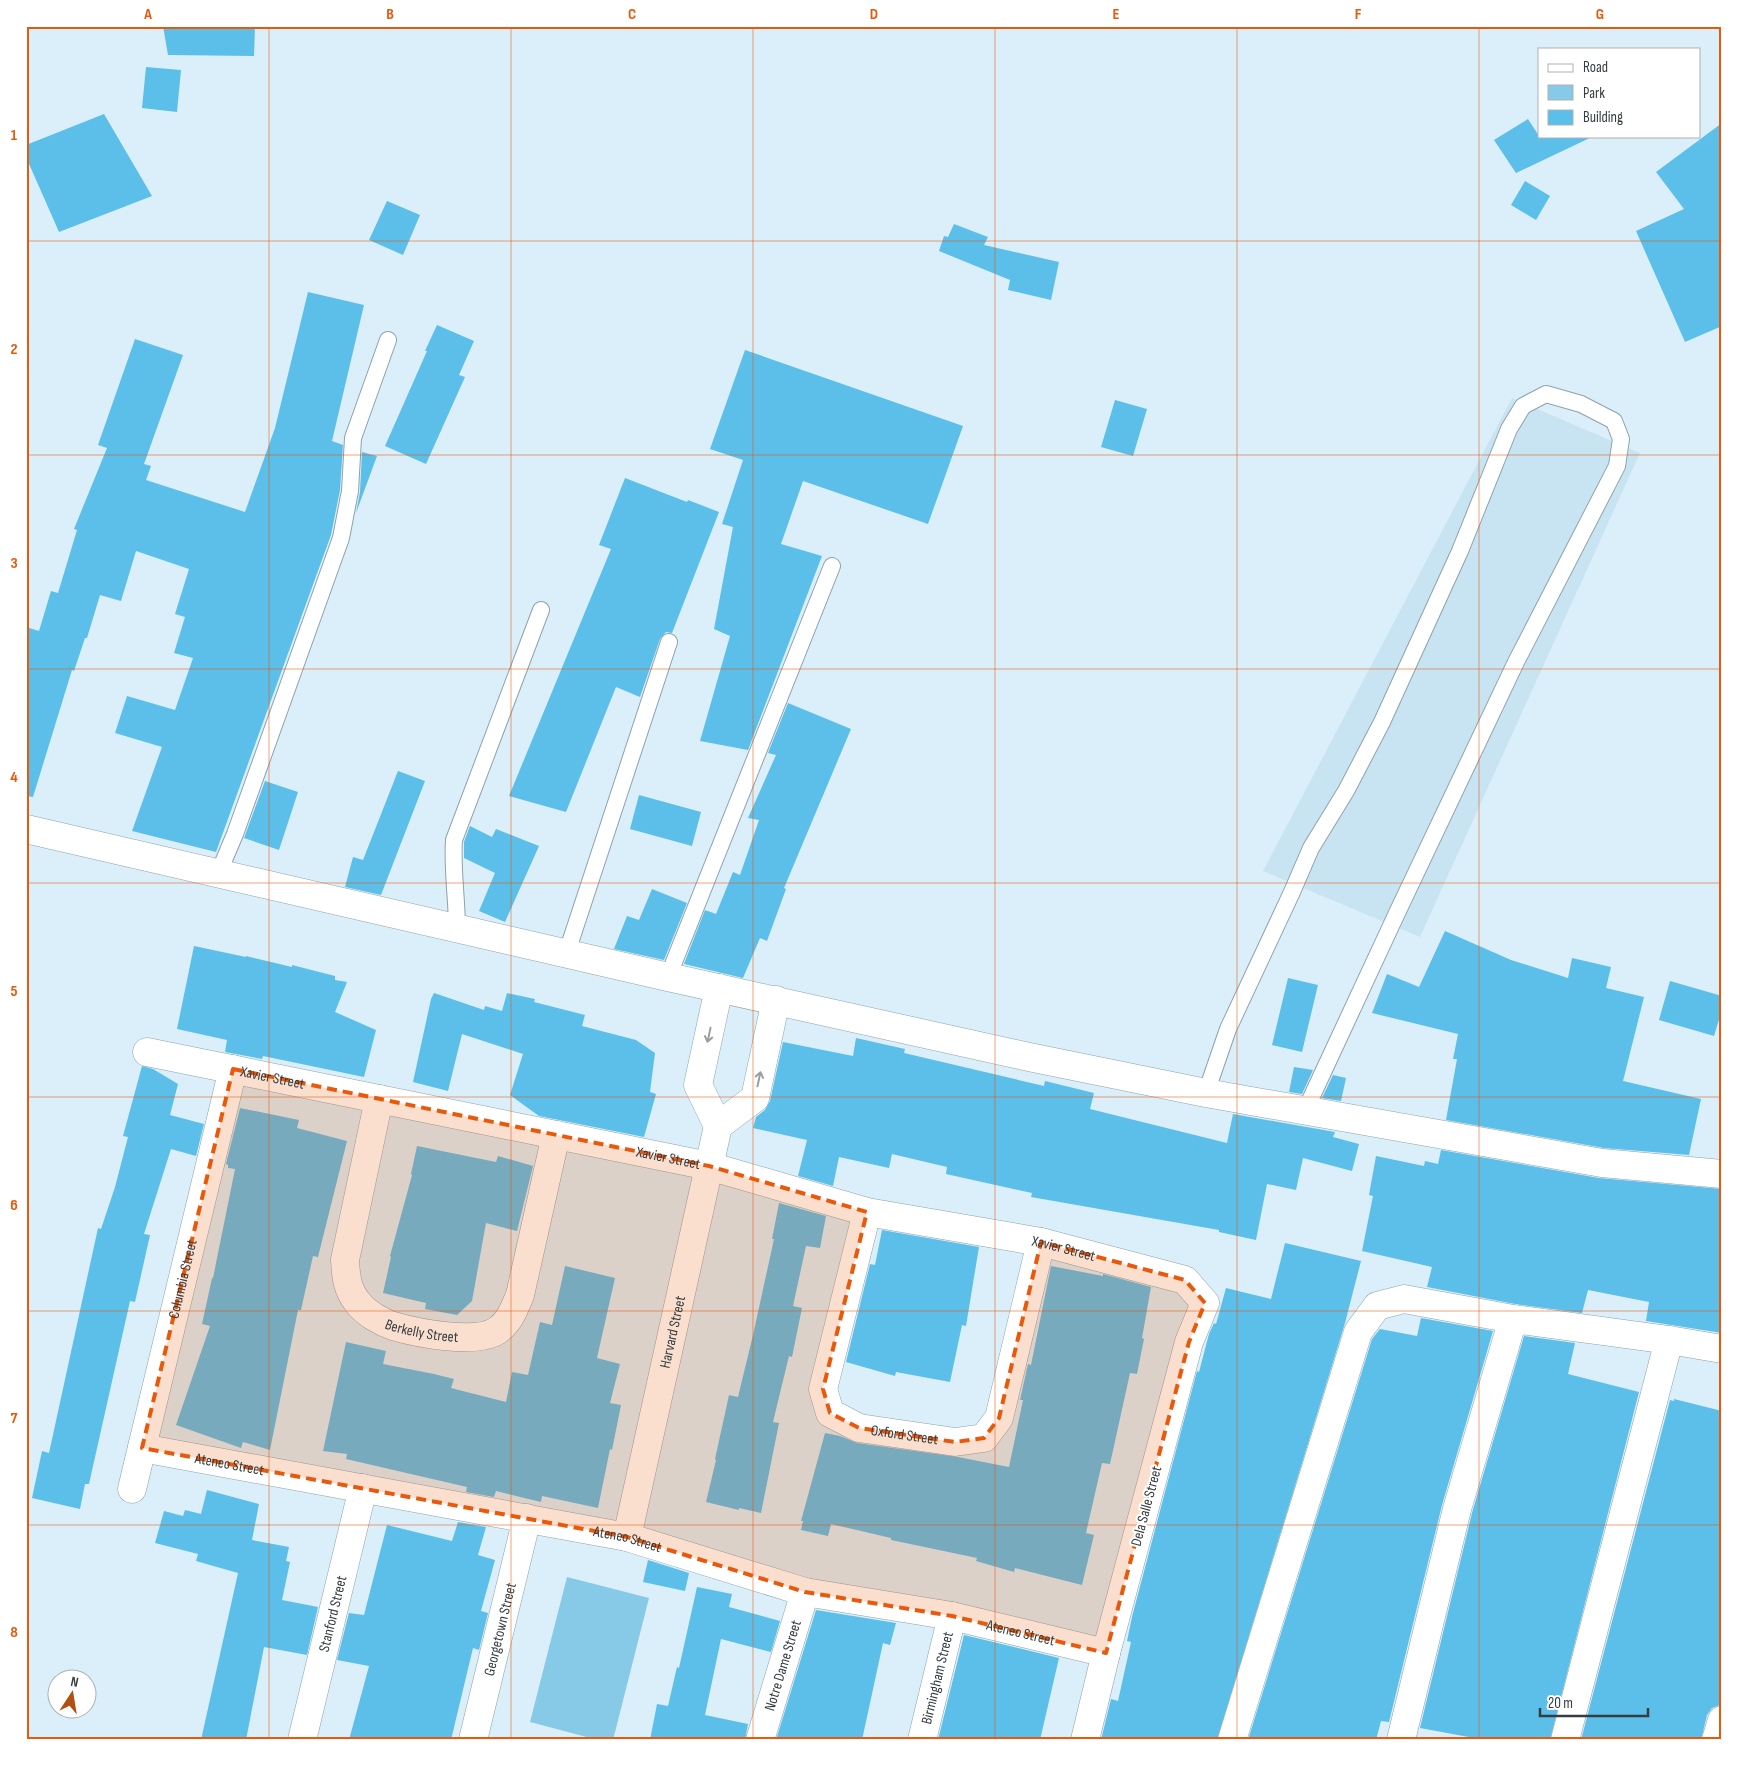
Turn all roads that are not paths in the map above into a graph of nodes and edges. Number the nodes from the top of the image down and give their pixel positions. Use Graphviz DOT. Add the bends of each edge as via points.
graph roads {
  1 [pos="388,340"];
  2 [pos="832,566"];
  3 [pos="541,610"];
  4 [pos="669,642"];
  5 [pos="26,829"];
  6 [pos="219,872"];
  7 [pos="457,929"];
  8 [pos="567,952"];
  9 [pos="668,977"];
  10 [pos="719,988"];
  11 [pos="776,1000"];
  12 [pos="147,1052"];
  13 [pos="233,1069"];
  14 [pos="1206,1093"];
  15 [pos="379,1099"];
  16 [pos="1305,1111"];
  17 [pos="718,1126"];
  18 [pos="556,1135"];
  19 [pos="709,1166"];
  20 [pos="1722,1174"];
  21 [pos="867,1212"];
  22 [pos="1041,1242"];
  23 [pos="1185,1280"];
  24 [pos="1513,1319"];
  25 [pos="1669,1340"];
  26 [pos="1722,1349"];
  27 [pos="142,1448"];
  28 [pos="363,1488"];
  29 [pos="132,1489"];
  30 [pos="527,1518"];
  31 [pos="627,1537"];
  32 [pos="805,1592"];
  33 [pos="952,1616"];
  34 [pos="1106,1653"];
  35 [pos="1722,1720"];
  36 [pos="302,1740"];
  37 [pos="473,1740"];
  38 [pos="760,1740"];
  39 [pos="922,1740"];
  40 [pos="1085,1740"];
  41 [pos="1232,1740"];
  42 [pos="1401,1740"];
  43 [pos="1565,1740"];
  44 [pos="1716,1740"];
  1 -- 6 [label="lane" via="353,438 350,491 341,538"];
  2 -- 9 [label="lane"];
  3 -- 7 [label="lane" via="454,840"];
  4 -- 8 [label="lane"];
  5 -- 6 [label="street"];
  6 -- 7 [label="street"];
  7 -- 8 [label="street"];
  8 -- 9 [label="street"];
  9 -- 10 [label="street"];
  10 -- 11 [label="street"];
  10 -- 17 [label="street, one-way" via="698,1085"];
  11 -- 14 [label="street"];
  17 -- 11 [label="street, one-way" via="755,1098"];
  12 -- 13 [label="street, Xavier Street"];
  13 -- 15 [label="street, Xavier Street"];
  13 -- 27 [label="street, Columbia Street"];
  14 -- 16 [label="street"];
  14 -- 16 [label="lane" via="1228,1029 1311,848 1346,791 1382,722 1460,551 1509,429 1523,406 1546,394 1581,404 1614,421 1621,439 1617,466 1512,671"];
  15 -- 18 [label="street, Xavier Street"];
  15 -- 18 [label="street, Berkelly Street" via="345,1260 347,1284 359,1305 375,1318 402,1328 449,1337 476,1337 496,1331 509,1320 520,1295"];
  16 -- 20 [label="street" via="1602,1163"];
  17 -- 19 [label="street, Harvard Street"];
  18 -- 19 [label="street, Xavier Street"];
  19 -- 21 [label="street, Xavier Street"];
  19 -- 31 [label="street, Harvard Street"];
  21 -- 22 [label="street, Xavier Street"];
  21 -- 22 [label="street, Oxford Street" via="823,1389 830,1413 859,1428 955,1442 984,1438 999,1418"];
  22 -- 23 [label="street, Xavier Street"];
  23 -- 34 [label="street, Dela Salle Street" via="1205,1303 1189,1342"];
  24 -- 25 [label="street"];
  24 -- 41 [label="street" via="1404,1299 1377,1306 1358,1332"];
  24 -- 42 [label="street" via="1456,1509"];
  25 -- 26 [label="street"];
  25 -- 43 [label="street"];
  27 -- 28 [label="street, Ateneo Street"];
  27 -- 29 [label="street, Columbia Street"];
  28 -- 30 [label="street, Ateneo Street"];
  28 -- 36 [label="street, Stanford Street"];
  30 -- 31 [label="street, Ateneo Street"];
  30 -- 37 [label="street, Georgetown Street"];
  31 -- 32 [label="street, Ateneo Street"];
  32 -- 33 [label="street, Ateneo Street"];
  32 -- 38 [label="street, Notre Dame Street"];
  33 -- 34 [label="street, Ateneo Street"];
  33 -- 39 [label="street, Birmingham Street"];
  34 -- 40 [label="street, Dela Salle Street"];
  35 -- 44 [label="street"];
}
